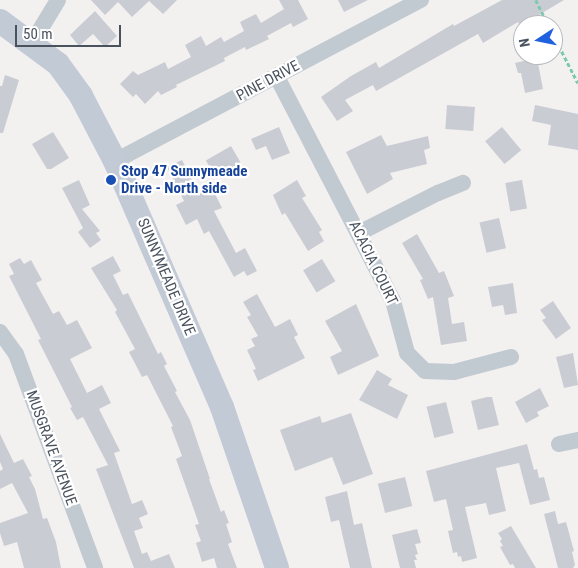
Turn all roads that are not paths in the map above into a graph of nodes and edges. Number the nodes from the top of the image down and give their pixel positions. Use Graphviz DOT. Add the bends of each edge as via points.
graph roads {
  1 [pos="58,0"];
  2 [pos="421,0"];
  3 [pos="403,4"];
  4 [pos="0,21"];
  5 [pos="32,43"];
  6 [pos="277,77"];
  7 [pos="115,161"];
  8 [pos="463,183"];
  9 [pos="359,233"];
  10 [pos="0,332"];
  11 [pos="511,358"];
  12 [pos="578,440"];
  13 [pos="559,444"];
  14 [pos="96,568"];
  15 [pos="277,568"];
  1 -- 5 [label="street"];
  2 -- 3 [label="street, PINE DRIVE"];
  3 -- 6 [label="street, PINE DRIVE"];
  4 -- 5 [label="street, SUNNYMEADE DRIVE"];
  5 -- 7 [label="street, SUNNYMEADE DRIVE" via="58,64 82,96"];
  6 -- 7 [label="street, PINE DRIVE"];
  6 -- 9 [label="street, ACACIA COURT"];
  7 -- 15 [label="street, SUNNYMEADE DRIVE" via="222,407"];
  8 -- 9 [label="street"];
  9 -- 11 [label="street, ACACIA COURT" via="393,301 407,353 425,371 454,372"];
  10 -- 14 [label="street, MUSGRAVE AVENUE" via="16,354"];
  12 -- 13 [label="street"];
}
